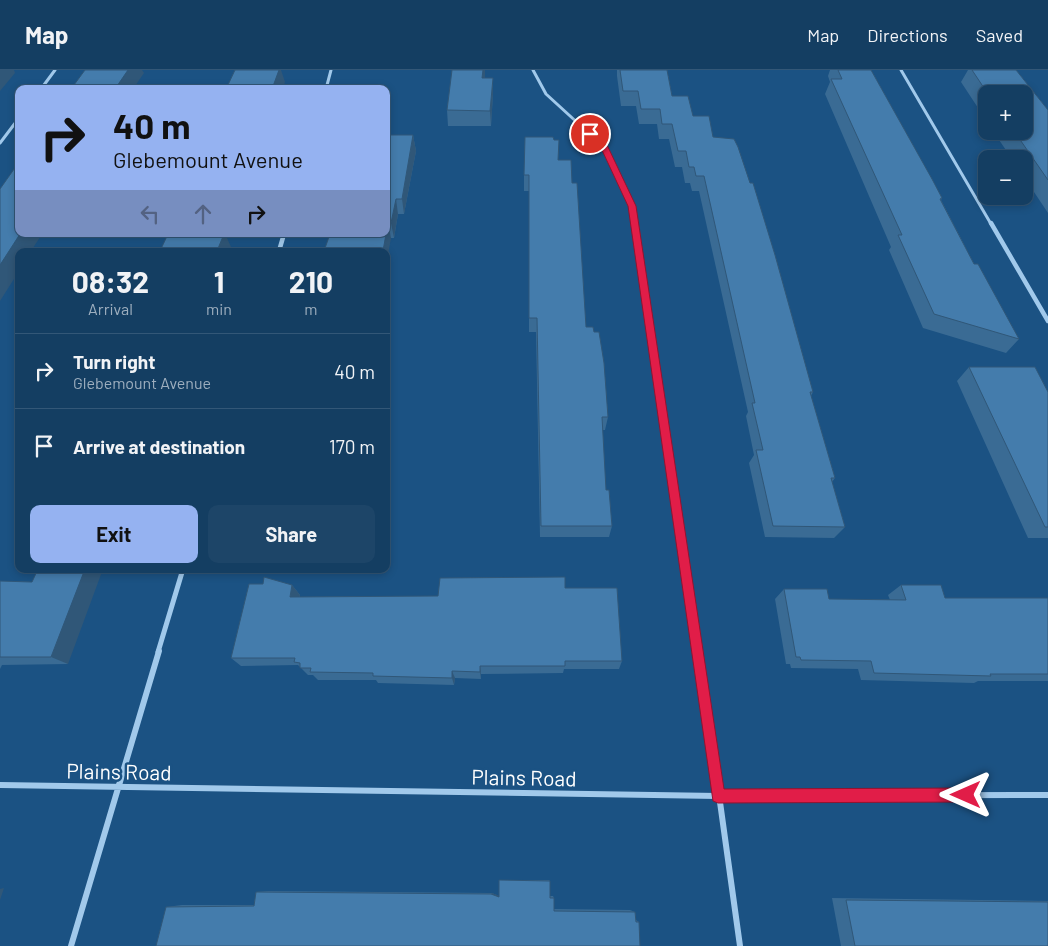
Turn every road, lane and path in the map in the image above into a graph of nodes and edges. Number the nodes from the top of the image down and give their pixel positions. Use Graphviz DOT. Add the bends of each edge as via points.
graph roads {
  1 [pos="55,70"];
  2 [pos="331,70"];
  3 [pos="533,70"];
  4 [pos="901,70"];
  5 [pos="44,85"];
  6 [pos="327,85"];
  7 [pos="15,123"];
  8 [pos="0,143"];
  9 [pos="1048,321"];
  10 [pos="182,573"];
  11 [pos="0,786"];
  12 [pos="118,788"];
  13 [pos="1048,795"];
  14 [pos="718,796"];
  15 [pos="71,946"];
  16 [pos="740,946"];
  1 -- 5 [label="street"];
  2 -- 6 [label="street"];
  3 -- 14 [label="street" via="546,94 604,147 632,206"];
  4 -- 9 [label="street"];
  7 -- 8 [label="street"];
  10 -- 12 [label="street"];
  11 -- 12 [label="street, Plains Road"];
  12 -- 14 [label="street, Plains Road"];
  12 -- 15 [label="street"];
  13 -- 14 [label="street, Plains Road"];
  14 -- 16 [label="street"];
}
